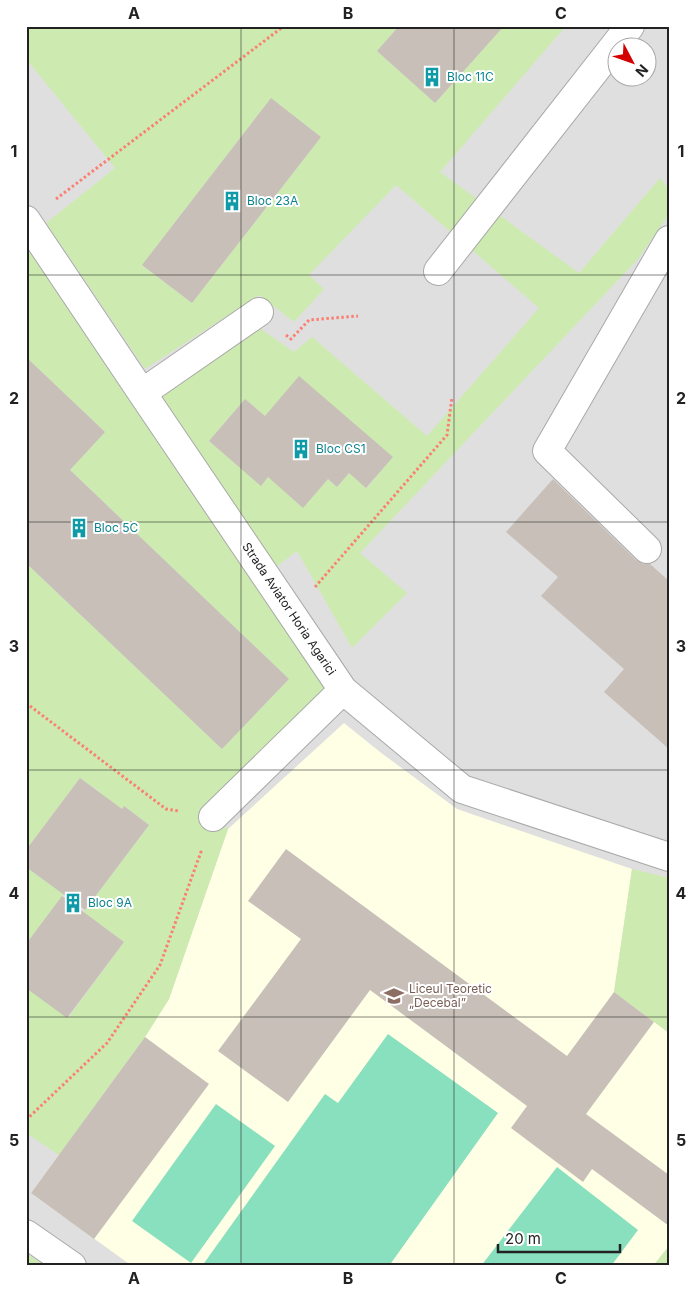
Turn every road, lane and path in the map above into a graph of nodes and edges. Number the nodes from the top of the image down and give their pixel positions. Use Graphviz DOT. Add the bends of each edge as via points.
graph roads {
  1 [pos="284,26"];
  2 [pos="630,26"];
  3 [pos="27,220"];
  4 [pos="669,240"];
  5 [pos="438,271"];
  6 [pos="258,312"];
  7 [pos="358,316"];
  8 [pos="291,339"];
  9 [pos="142,393"];
  10 [pos="452,397"];
  11 [pos="647,549"];
  12 [pos="341,556"];
  13 [pos="343,690"];
  14 [pos="26,704"];
  15 [pos="213,817"];
  16 [pos="669,857"];
  17 [pos="26,1120"];
  18 [pos="26,1234"];
  19 [pos="72,1266"];
  1 -- 3 [label="path"];
  2 -- 5 [label="street"];
  3 -- 9 [label="street, Strada Aviator Horia Agarici"];
  4 -- 11 [label="street" via="547,451"];
  6 -- 9 [label="street"];
  7 -- 8 [label="path" via="309,320"];
  9 -- 13 [label="street, Strada Aviator Horia Agarici"];
  10 -- 12 [label="path" via="447,435"];
  13 -- 15 [label="street"];
  13 -- 16 [label="street, Strada Aviator Horia Agarici" via="462,789"];
  14 -- 15 [label="path" via="166,809"];
  15 -- 17 [label="path" via="160,966 107,1043"];
  18 -- 19 [label="street"];
}
